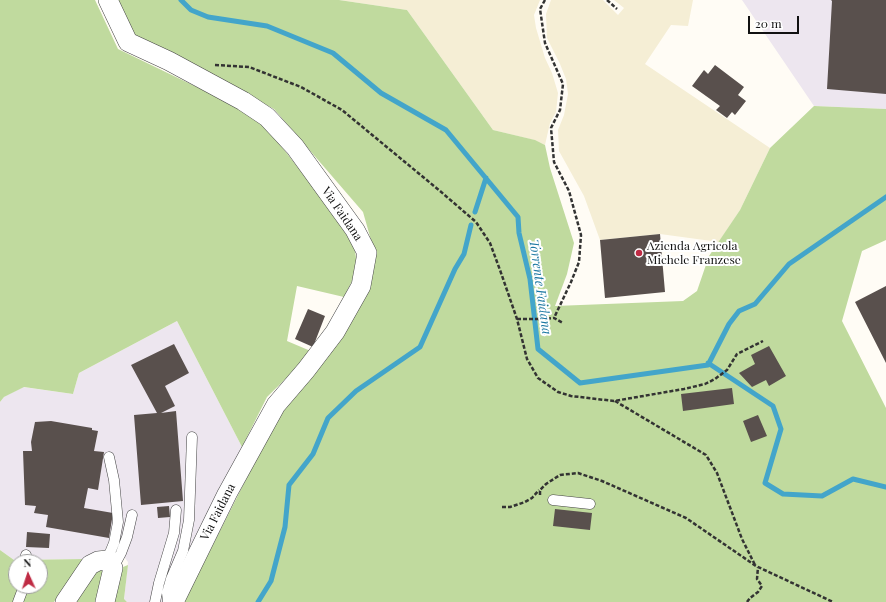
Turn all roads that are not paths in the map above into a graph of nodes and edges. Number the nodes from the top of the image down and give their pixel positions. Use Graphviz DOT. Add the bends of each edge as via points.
graph roads {
  1 [pos="108,0"];
  2 [pos="192,437"];
  3 [pos="109,457"];
  4 [pos="553,500"];
  5 [pos="590,504"];
  6 [pos="176,510"];
  7 [pos="132,516"];
  8 [pos="110,564"];
  9 [pos="65,602"];
  10 [pos="105,602"];
  11 [pos="156,602"];
  12 [pos="168,602"];
  13 [pos="174,602"];
  1 -- 13 [label="street, Via Faidana" via="128,42 169,61 267,117 295,147 355,230 367,253 361,286 334,332 276,405 227,494"];
  2 -- 12 [label="lane" via="189,520 183,551 167,593"];
  3 -- 8 [label="lane" via="118,522"];
  4 -- 5 [label="lane"];
  6 -- 11 [label="lane" via="174,533"];
  7 -- 8 [label="lane" via="121,553"];
  8 -- 9 [label="street" via="98,561 90,565"];
  8 -- 10 [label="street"];
}
